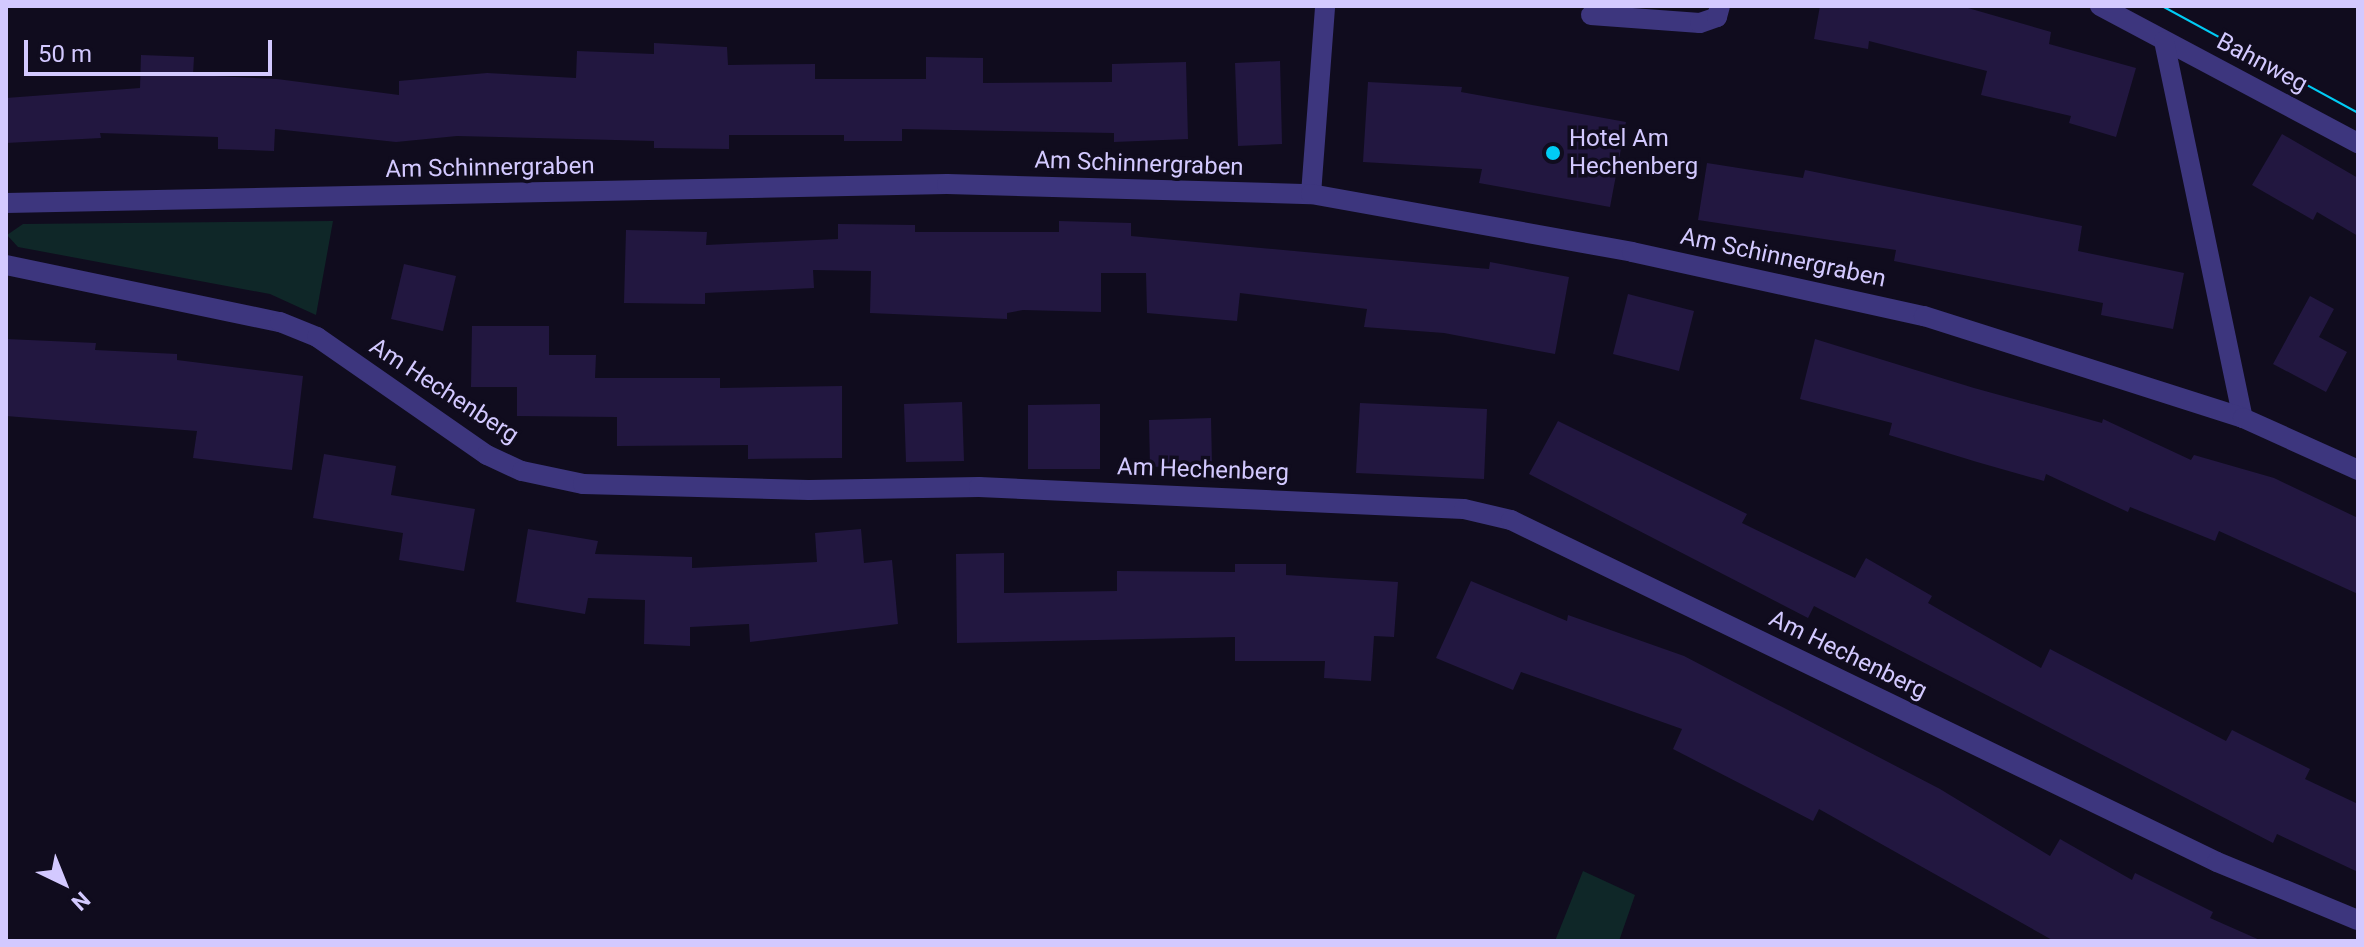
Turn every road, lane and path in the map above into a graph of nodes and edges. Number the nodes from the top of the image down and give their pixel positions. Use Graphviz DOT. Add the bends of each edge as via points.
graph roads {
  1 [pos="1325,6"];
  2 [pos="1720,6"];
  3 [pos="2100,6"];
  4 [pos="1591,15"];
  5 [pos="2164,41"];
  6 [pos="2358,143"];
  7 [pos="1311,194"];
  8 [pos="6,203"];
  9 [pos="6,265"];
  10 [pos="2243,418"];
  11 [pos="2358,470"];
  12 [pos="2358,920"];
  1 -- 7 [label="street"];
  2 -- 4 [label="street" via="1717,17 1700,23"];
  3 -- 5 [label="street, Bahnweg"];
  5 -- 6 [label="street, Bahnweg"];
  5 -- 10 [label="street"];
  7 -- 8 [label="street, Am Schinnergraben" via="947,184"];
  7 -- 10 [label="street, Am Schinnergraben" via="1632,252 1924,316"];
  9 -- 12 [label="street, Am Hechenberg" via="280,322 317,337 487,455 522,471 583,484 656,489 1026,489 1450,508 1511,520 2203,855"];
  10 -- 11 [label="street, Am Schinnergraben"];
}
